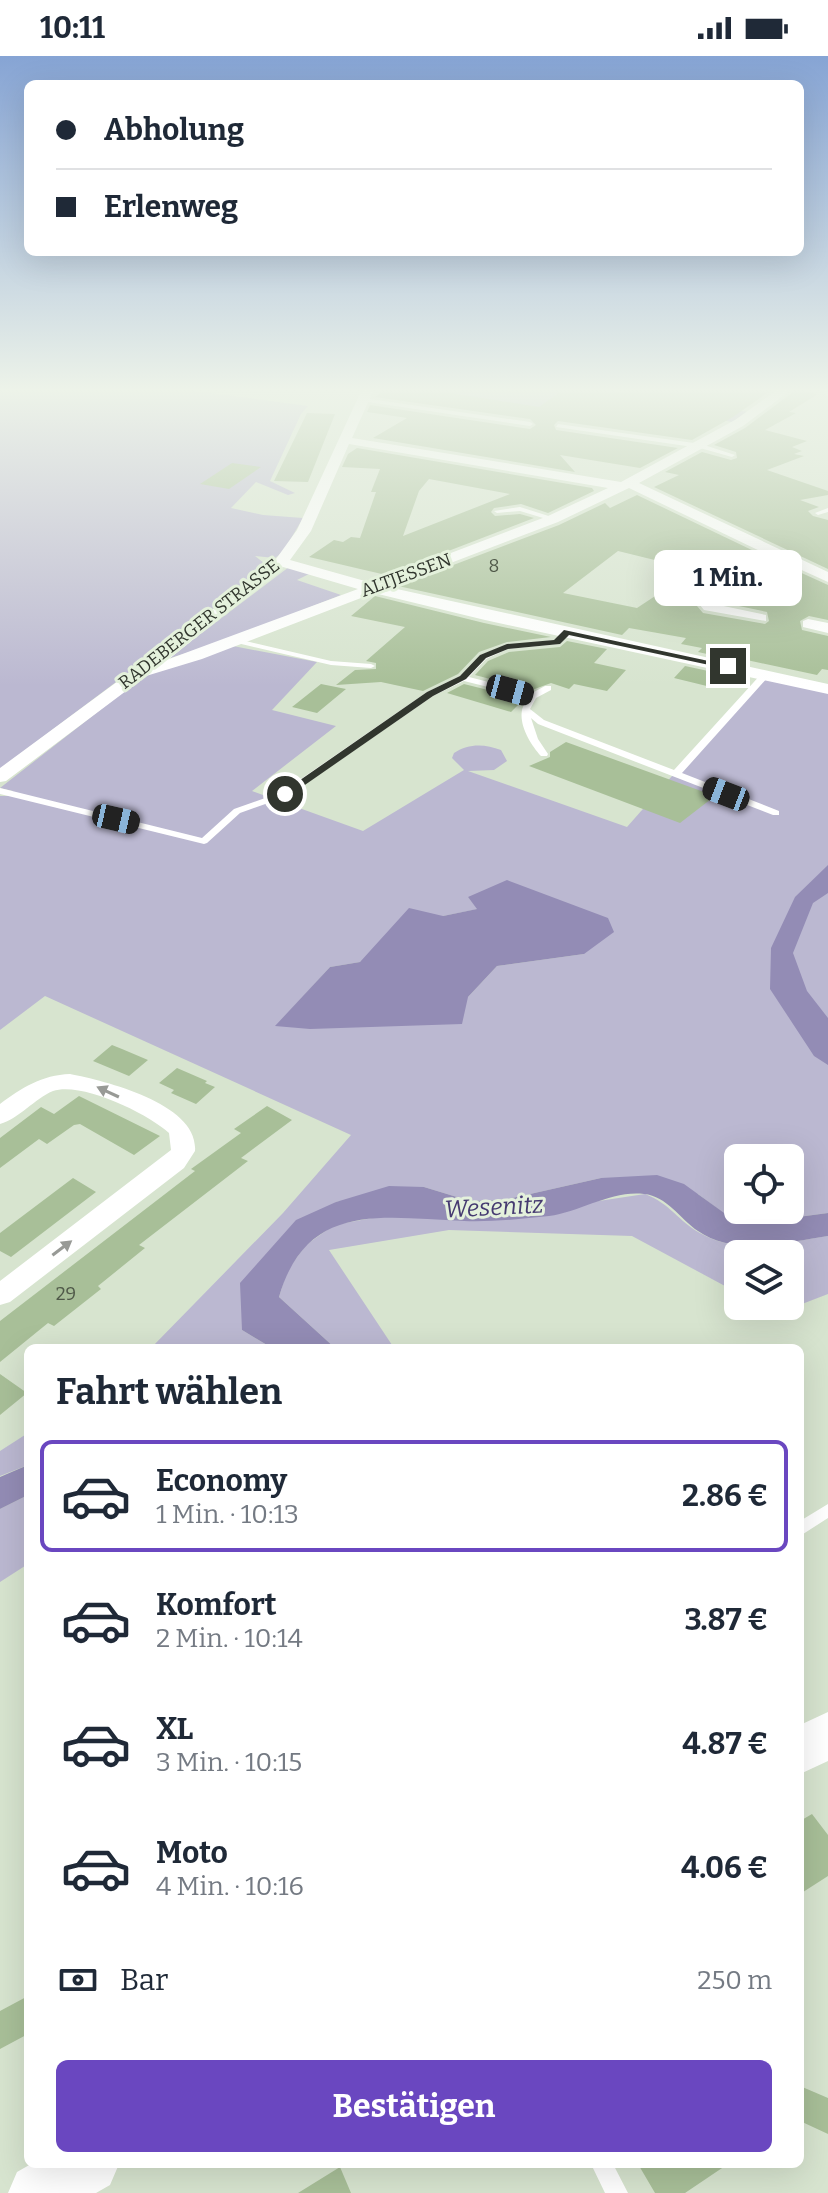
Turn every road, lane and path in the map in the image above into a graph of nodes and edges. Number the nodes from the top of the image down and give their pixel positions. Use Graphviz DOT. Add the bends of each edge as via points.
graph roads {
  1 [pos="324,487"];
  2 [pos="619,487"];
  3 [pos="631,487"];
  4 [pos="828,510"];
  5 [pos="497,511"];
  6 [pos="818,513"];
  7 [pos="553,519"];
  8 [pos="772,551"];
  9 [pos="281,562"];
  10 [pos="828,578"];
  11 [pos="721,583"];
  12 [pos="366,589"];
  13 [pos="762,591"];
  14 [pos="682,598"];
  15 [pos="702,602"];
  16 [pos="761,618"];
  17 [pos="808,624"];
  18 [pos="828,628"];
  19 [pos="567,632"];
  20 [pos="236,640"];
  21 [pos="371,666"];
  22 [pos="139,673"];
  23 [pos="766,674"];
  24 [pos="463,678"];
  25 [pos="548,688"];
  26 [pos="828,689"];
  27 [pos="533,696"];
  28 [pos="526,709"];
  29 [pos="544,754"];
  30 [pos="676,774"];
  31 [pos="0,777"];
  32 [pos="0,791"];
  33 [pos="776,813"];
  34 [pos="0,1116"];
  35 [pos="0,1295"];
  36 [pos="828,1510"];
  37 [pos="804,1526"];
  38 [pos="828,1735"];
  39 [pos="804,1749"];
  40 [pos="82,2168"];
  41 [pos="603,2168"];
  42 [pos="38,2193"];
  43 [pos="617,2193"];
  1 -- 9 [label="street, RADEBERGER STRASSE" via="304,531"];
  2 -- 7 [label="street, ALTJESSEN"];
  3 -- 8 [label="street"];
  4 -- 6 [label="lane"];
  5 -- 7 [label="lane" via="520,509"];
  7 -- 12 [label="street, ALTJESSEN"];
  8 -- 10 [label="street"];
  8 -- 11 [label="street"];
  9 -- 12 [label="street"];
  9 -- 22 [label="street, RADEBERGER STRASSE"];
  11 -- 13 [label="lane"];
  11 -- 15 [label="street"];
  12 -- 19 [label="street"];
  12 -- 20 [label="street, ALTJESSEN"];
  14 -- 15 [label="lane"];
  15 -- 16 [label="street"];
  17 -- 18 [label="street"];
  19 -- 23 [label="street"];
  19 -- 24 [label="lane" via="557,642 497,650"];
  20 -- 21 [label="lane" via="331,663"];
  20 -- 22 [label="street, ALTJESSEN"];
  22 -- 31 [label="street, RADEBERGER STRASSE"];
  23 -- 26 [label="street"];
  23 -- 30 [label="lane"];
  24 -- 27 [label="lane"];
  24 -- 32 [label="lane" via="430,694 285,794 237,811 204,841"];
  25 -- 27 [label="lane"];
  27 -- 28 [label="lane"];
  28 -- 29 [label="lane"];
  28 -- 30 [label="lane" via="541,722"];
  30 -- 33 [label="lane"];
  35 -- 34 [label="street, one-way" via="175,1162 184,1139 172,1122 88,1082 71,1080 34,1091"];
  36 -- 37 [label="lane"];
  38 -- 39 [label="main road"];
  40 -- 42 [label="main road"];
  41 -- 43 [label="lane"];
}
